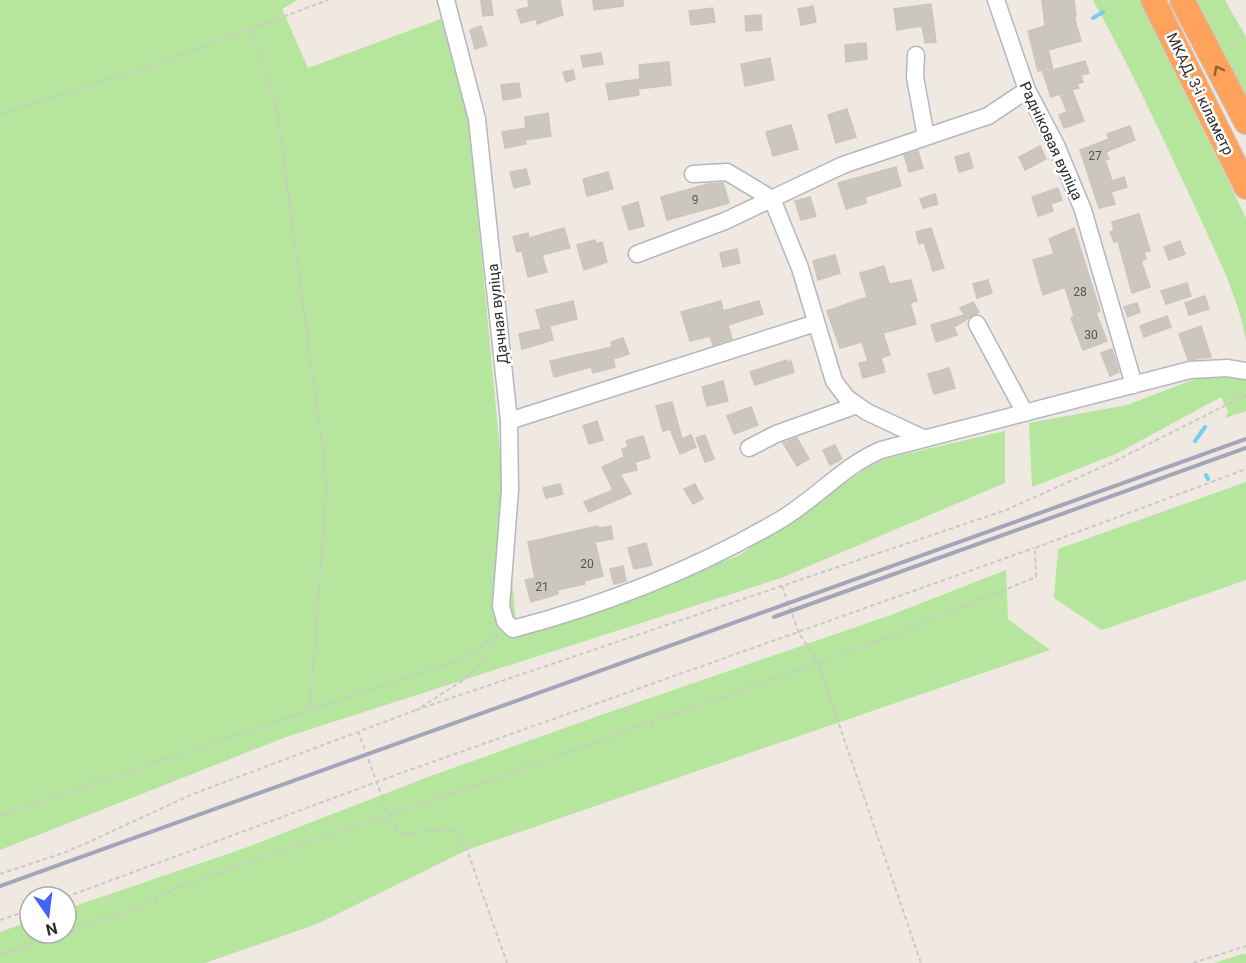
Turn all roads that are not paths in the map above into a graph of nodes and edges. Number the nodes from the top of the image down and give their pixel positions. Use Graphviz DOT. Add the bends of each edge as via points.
graph roads {
  1 [pos="446,0"];
  2 [pos="996,0"];
  3 [pos="1153,0"];
  4 [pos="1182,0"];
  5 [pos="916,55"];
  6 [pos="1027,90"];
  7 [pos="1246,122"];
  8 [pos="926,137"];
  9 [pos="693,174"];
  10 [pos="1246,187"];
  11 [pos="772,199"];
  12 [pos="637,254"];
  13 [pos="816,323"];
  14 [pos="977,324"];
  15 [pos="1246,371"];
  16 [pos="1134,385"];
  17 [pos="857,405"];
  18 [pos="1025,413"];
  19 [pos="509,422"];
  20 [pos="922,438"];
  21 [pos="749,448"];
  1 -- 19 [label="street, Дачная вуліца" via="477,119"];
  2 -- 6 [label="street, Радніковая вуліца"];
  3 -- 10 [label="highway, МКАД, 3-і кіламетр"];
  7 -- 4 [label="highway, МКАД, 3-і кіламетр, one-way"];
  5 -- 8 [label="street" via="915,77"];
  6 -- 8 [label="street" via="988,116"];
  6 -- 16 [label="street, Радніковая вуліца" via="1056,145 1083,210"];
  8 -- 11 [label="street" via="822,173"];
  9 -- 11 [label="street" via="727,172"];
  11 -- 12 [label="street"];
  11 -- 13 [label="street" via="800,268"];
  13 -- 17 [label="street" via="834,381"];
  13 -- 19 [label="street"];
  14 -- 18 [label="street"];
  15 -- 16 [label="street" via="1206,368"];
  16 -- 18 [label="street"];
  17 -- 20 [label="street"];
  17 -- 21 [label="street" via="776,434"];
  18 -- 20 [label="street"];
  19 -- 20 [label="street, Дачная вуліца" via="510,490 501,606 505,632 545,621 721,552 784,517 864,457"];
}
